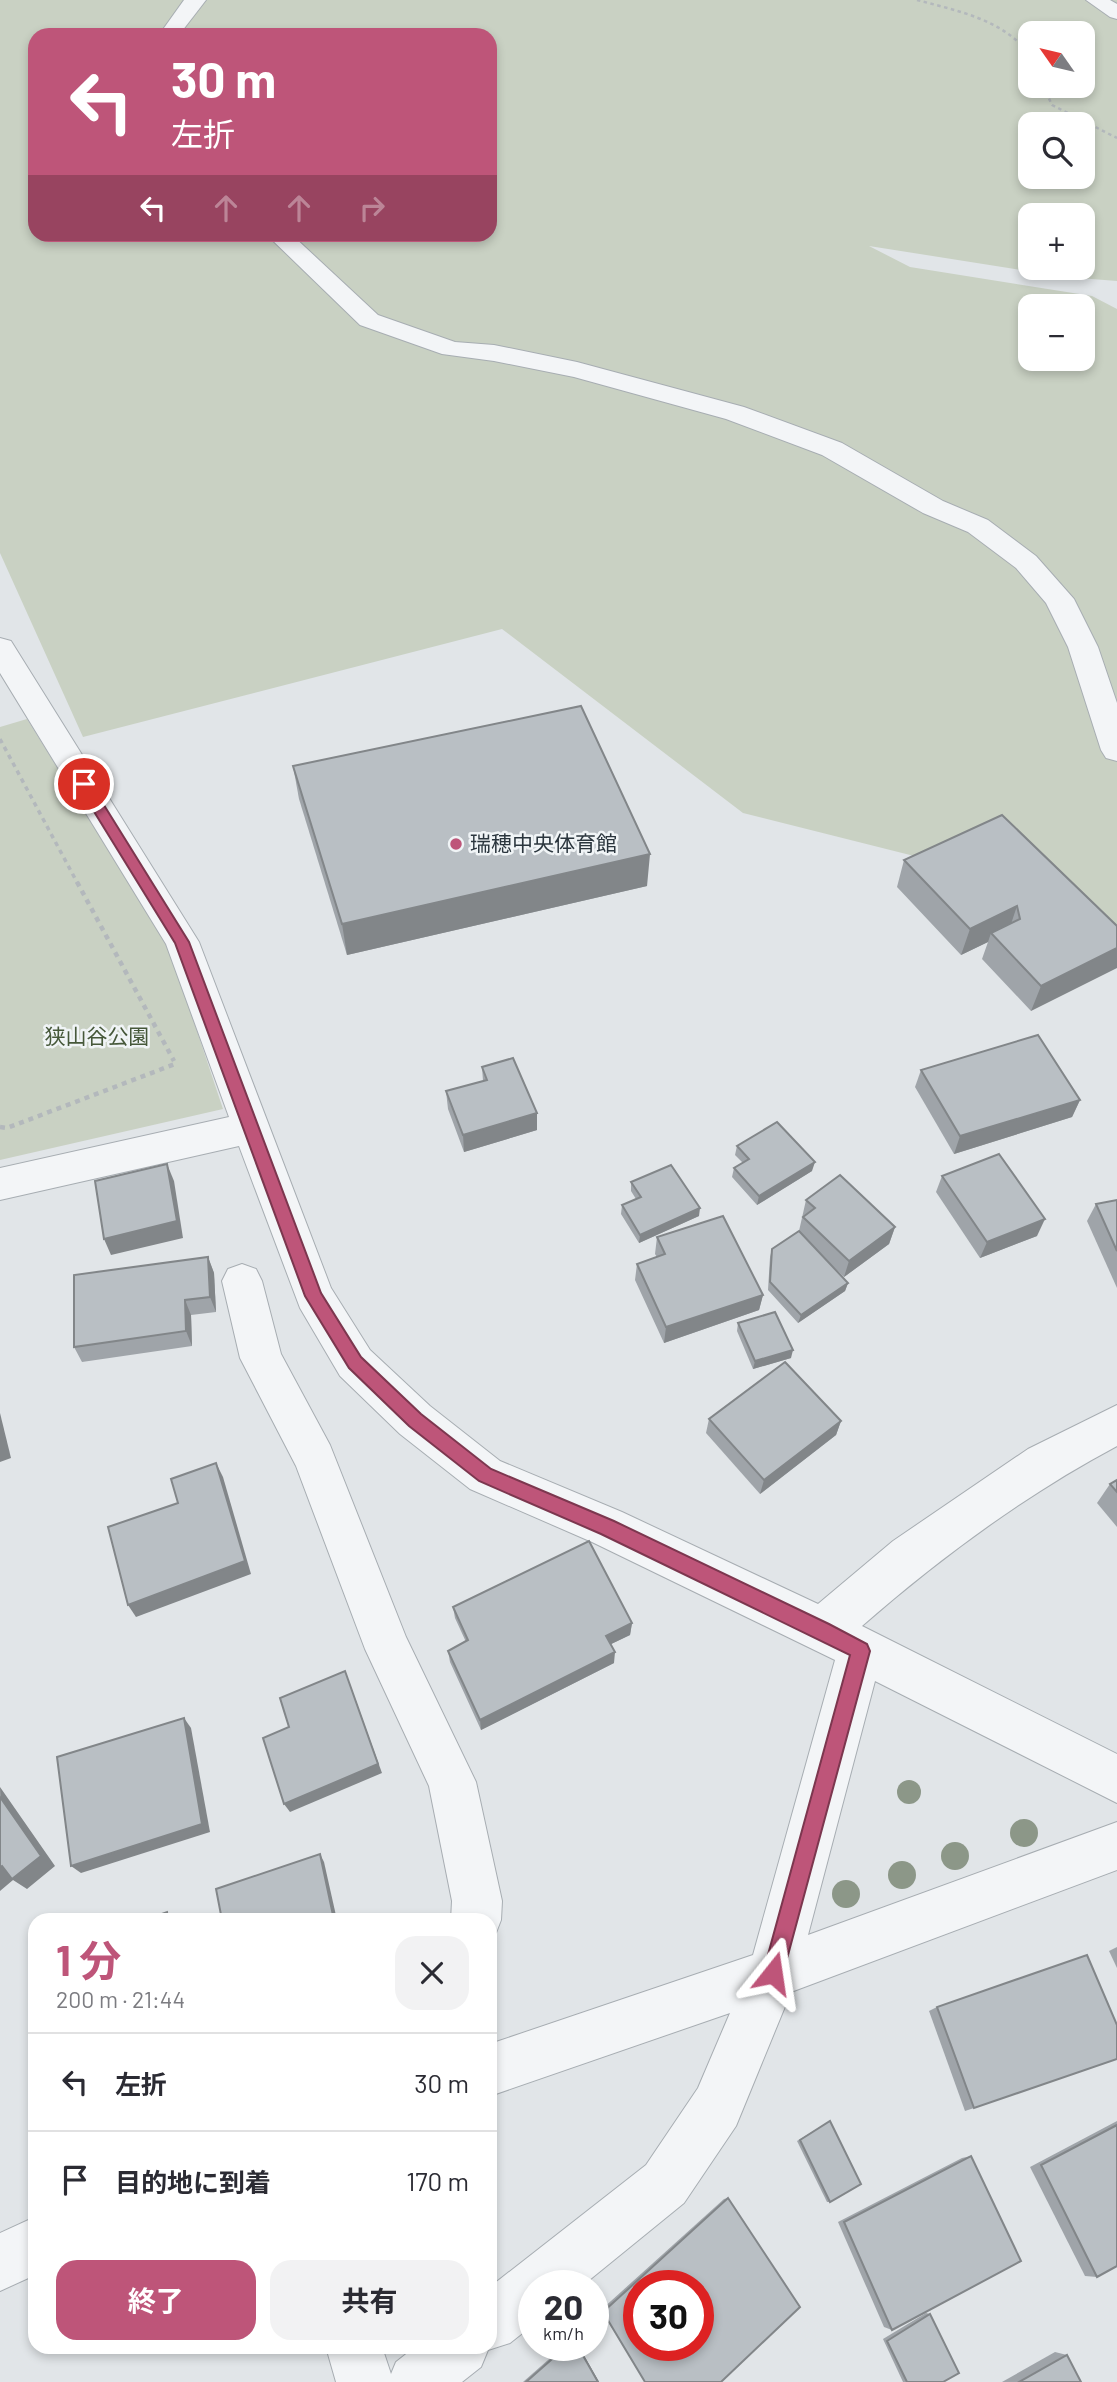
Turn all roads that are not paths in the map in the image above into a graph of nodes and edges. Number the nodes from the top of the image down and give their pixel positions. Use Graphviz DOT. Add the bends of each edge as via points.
graph roads {
  1 [pos="196,0"];
  2 [pos="1096,0"];
  3 [pos="1117,13"];
  4 [pos="174,28"];
  5 [pos="286,242"];
  6 [pos="0,648"];
  7 [pos="1117,750"];
  8 [pos="231,1132"];
  9 [pos="0,1184"];
  10 [pos="243,1281"];
  11 [pos="1117,1424"];
  12 [pos="841,1641"];
  13 [pos="1117,1779"];
  14 [pos="1117,1846"];
  15 [pos="476,1913"];
  16 [pos="773,1973"];
  17 [pos="497,2068"];
  18 [pos="28,2249"];
  19 [pos="0,2263"];
  20 [pos="557,2270"];
  21 [pos="518,2301"];
  22 [pos="497,2318"];
  23 [pos="356,2354"];
  24 [pos="452,2354"];
  25 [pos="365,2382"];
  26 [pos="416,2382"];
  1 -- 4 [label="street"];
  2 -- 3 [label="street"];
  5 -- 7 [label="street" via="369,320 451,348 577,370 735,414 832,449 933,507 978,526 1026,562 1059,599 1083,647"];
  6 -- 8 [label="street" via="182,942"];
  8 -- 9 [label="street"];
  8 -- 12 [label="street" via="314,1296 355,1363 415,1420 485,1475 607,1527"];
  10 -- 15 [label="street" via="261,1358 315,1459 388,1649 452,1782"];
  11 -- 12 [label="street" via="1043,1463 920,1548"];
  12 -- 13 [label="street"];
  12 -- 16 [label="street"];
  14 -- 16 [label="street"];
  16 -- 17 [label="street"];
  16 -- 20 [label="street" via="717,2107 665,2184"];
  18 -- 19 [label="street"];
  21 -- 22 [label="street"];
  23 -- 25 [label="street"];
  24 -- 26 [label="street"];
}
